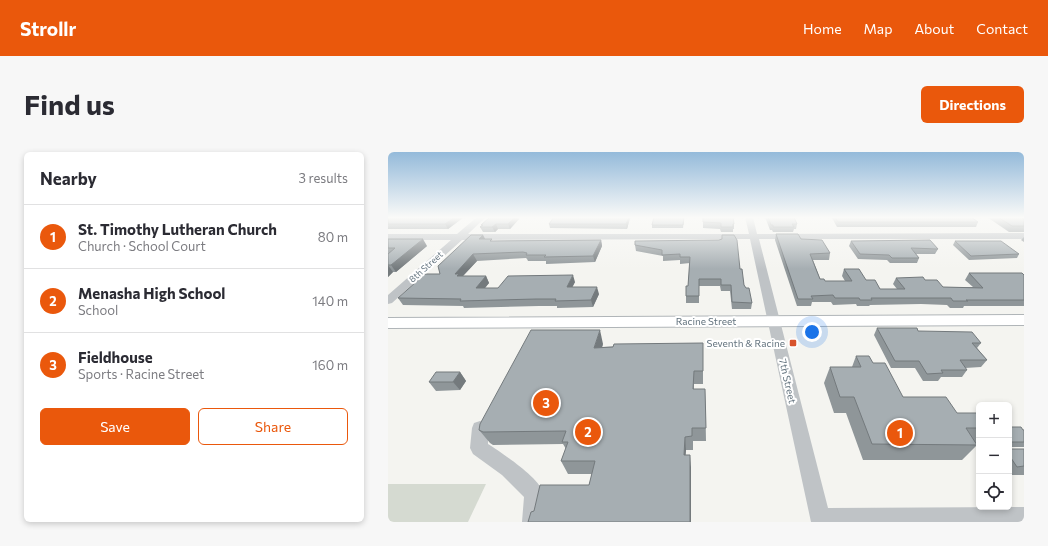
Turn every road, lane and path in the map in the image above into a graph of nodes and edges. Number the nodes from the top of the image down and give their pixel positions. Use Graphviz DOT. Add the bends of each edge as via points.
graph roads {
  1 [pos="462,234"];
  2 [pos="754,236"];
  3 [pos="1024,236"];
  4 [pos="388,237"];
  5 [pos="459,237"];
  6 [pos="388,301"];
  7 [pos="1024,320"];
  8 [pos="774,321"];
  9 [pos="388,323"];
  10 [pos="480,428"];
  11 [pos="1024,517"];
  12 [pos="821,520"];
  13 [pos="532,522"];
  1 -- 5 [label="street, 8th Street"];
  2 -- 3 [label="street"];
  2 -- 5 [label="street"];
  2 -- 8 [label="street, 7th Street"];
  4 -- 5 [label="street"];
  5 -- 6 [label="street, 8th Street"];
  7 -- 8 [label="main road, Racine Street"];
  8 -- 9 [label="main road, Racine Street"];
  8 -- 12 [label="street, 7th Street"];
  10 -- 13 [label="street" via="479,448 504,464 534,494"];
  11 -- 12 [label="street"];
}
